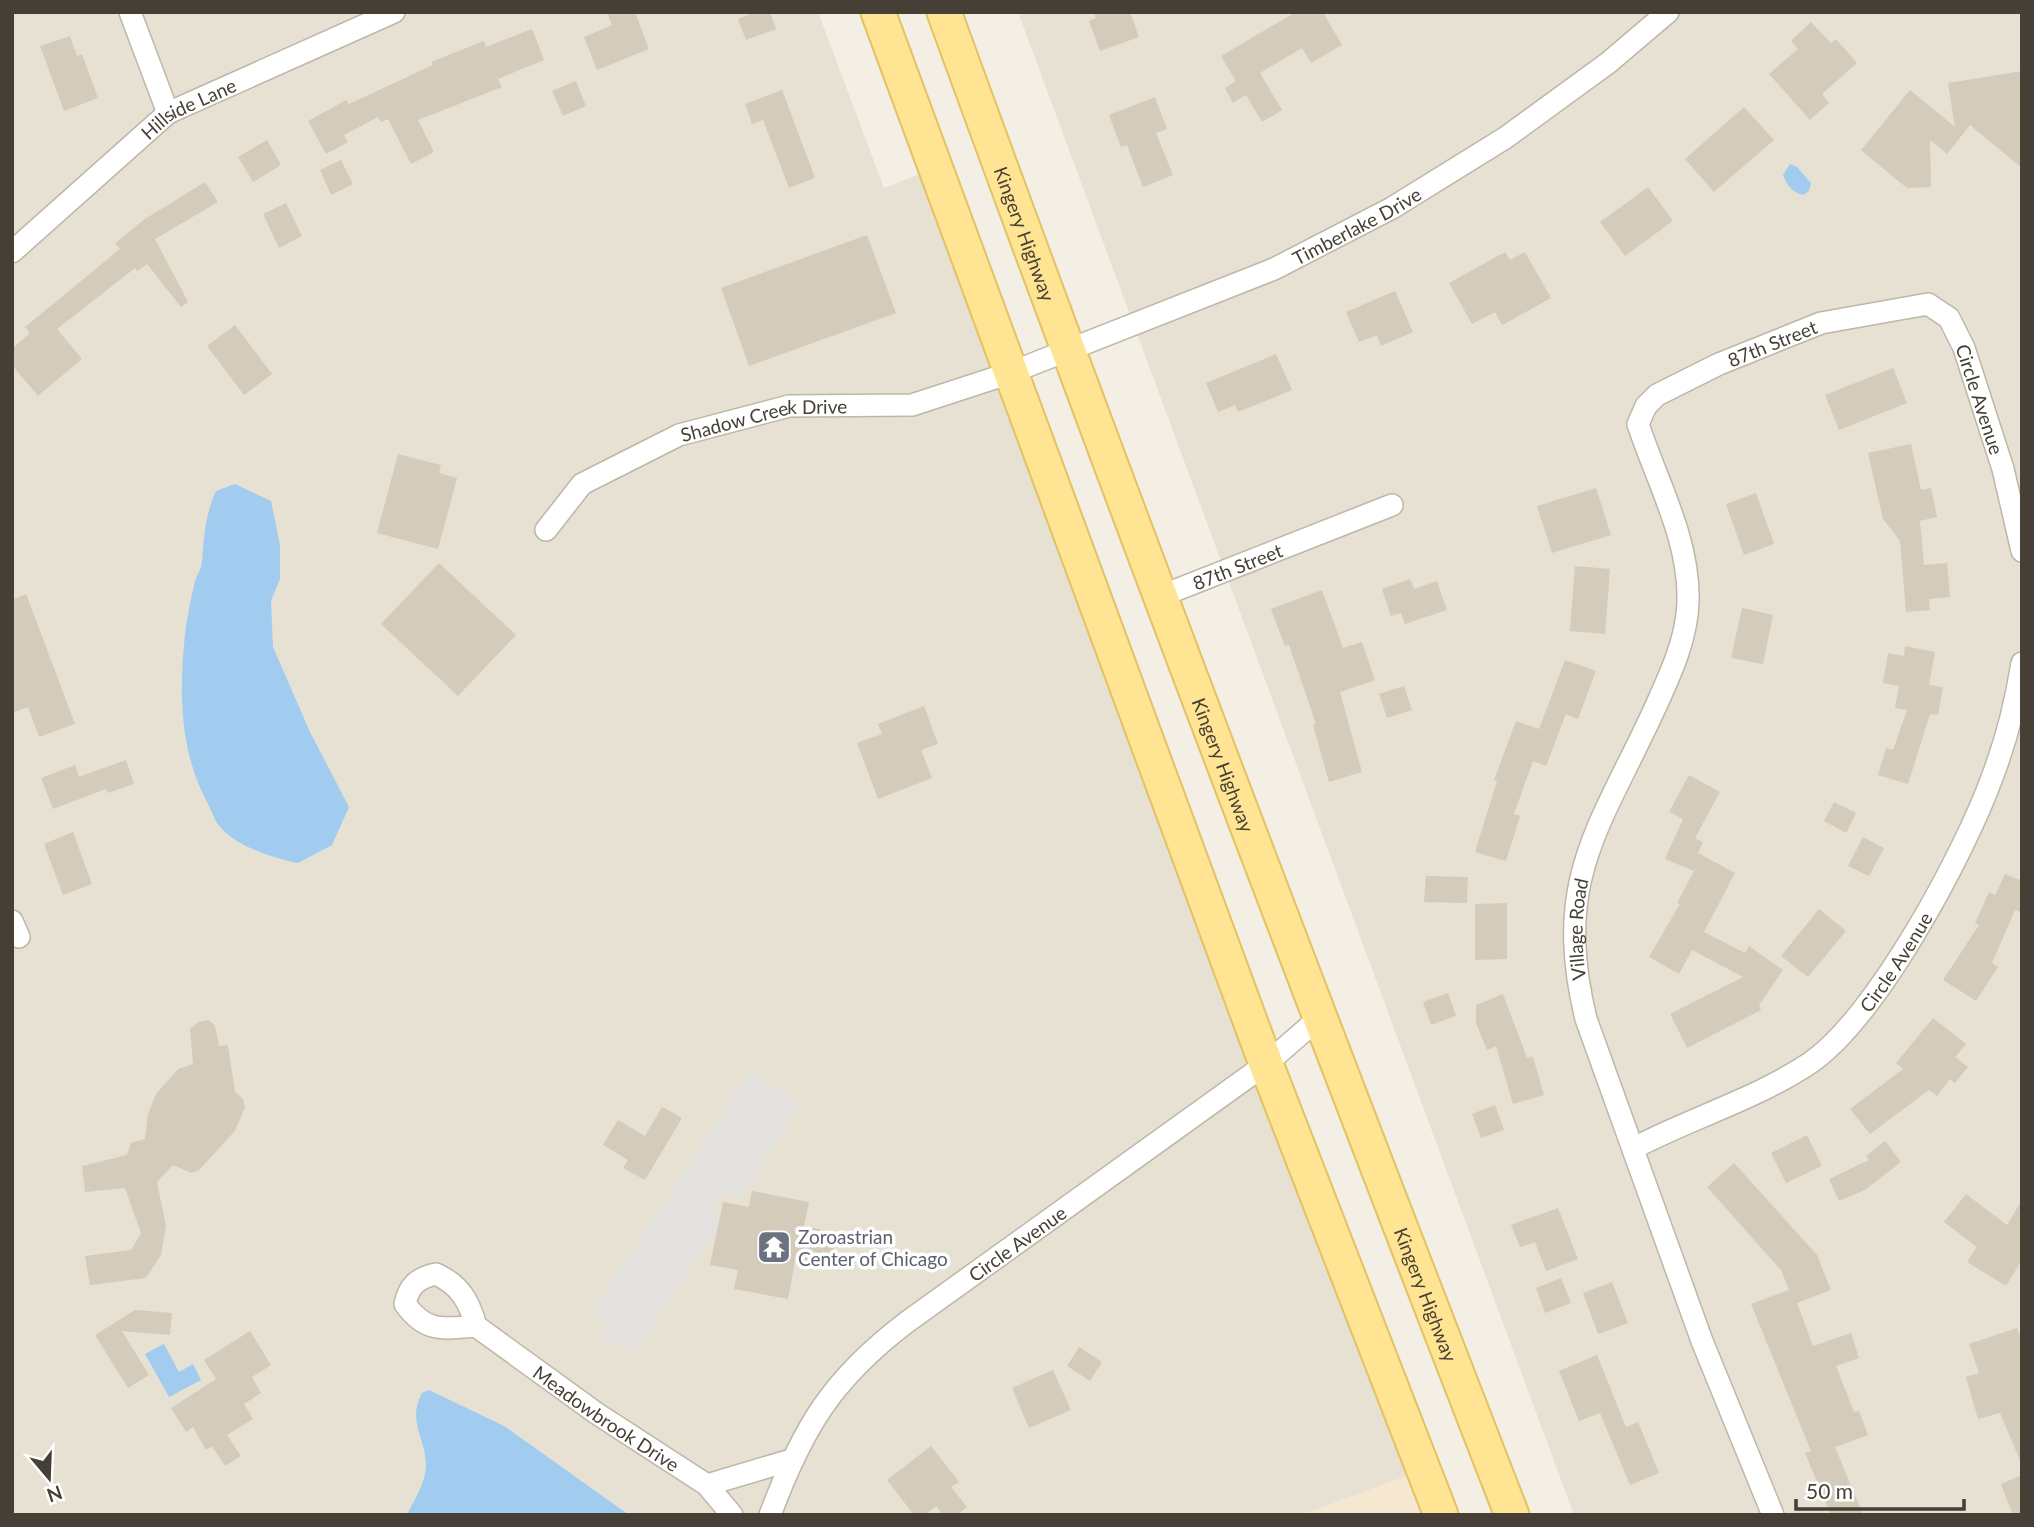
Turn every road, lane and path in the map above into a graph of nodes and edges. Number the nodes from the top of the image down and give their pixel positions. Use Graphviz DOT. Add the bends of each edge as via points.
graph roads {
  1 [pos="130,12"];
  2 [pos="394,12"];
  3 [pos="878,12"];
  4 [pos="944,12"];
  5 [pos="1668,12"];
  6 [pos="168,113"];
  7 [pos="12,252"];
  8 [pos="1928,304"];
  9 [pos="1067,351"];
  10 [pos="1010,373"];
  11 [pos="1638,424"];
  12 [pos="1392,505"];
  13 [pos="546,530"];
  14 [pos="2022,551"];
  15 [pos="1161,596"];
  16 [pos="2022,663"];
  17 [pos="1319,1018"];
  18 [pos="1266,1064"];
  19 [pos="1634,1148"];
  20 [pos="476,1326"];
  21 [pos="791,1460"];
  22 [pos="706,1485"];
  23 [pos="732,1515"];
  24 [pos="770,1515"];
  25 [pos="1441,1515"];
  26 [pos="1512,1515"];
  27 [pos="1773,1515"];
  1 -- 6 [label="street"];
  2 -- 6 [label="street, Hillside Lane"];
  3 -- 10 [label="main road"];
  4 -- 9 [label="main road, Kingery Highway"];
  5 -- 9 [label="street, Timberlake Drive" via="1608,63 1504,138 1392,208 1261,275"];
  6 -- 7 [label="street, Hillside Lane"];
  8 -- 11 [label="street, 87th Street" via="1821,323 1719,364 1657,395"];
  8 -- 14 [label="street, Circle Avenue" via="1948,318 1964,348 2003,469"];
  9 -- 10 [label="street, Timberlake Drive"];
  9 -- 15 [label="main road, Kingery Highway"];
  10 -- 13 [label="street, Shadow Creek Drive" via="912,405 789,407 679,435 582,484"];
  10 -- 18 [label="main road"];
  11 -- 19 [label="street, Village Road" via="1685,557 1688,606 1670,677 1596,826 1579,879 1573,930 1586,1019"];
  12 -- 15 [label="street, 87th Street"];
  15 -- 17 [label="main road, Kingery Highway"];
  16 -- 19 [label="street, Circle Avenue" via="2015,706 1993,776 1936,896 1871,999 1841,1037 1811,1062 1769,1085"];
  17 -- 18 [label="street, Circle Avenue"];
  17 -- 26 [label="main road, Kingery Highway"];
  18 -- 21 [label="street, Circle Avenue" via="882,1341 836,1387"];
  18 -- 25 [label="main road"];
  19 -- 27 [label="street, Village Road" via="1702,1341"];
  20 -- 22 [label="street, Meadowbrook Drive"];
  21 -- 22 [label="street"];
  21 -- 24 [label="street, Circle Avenue"];
  22 -- 23 [label="street, Meadowbrook Drive"];
}
